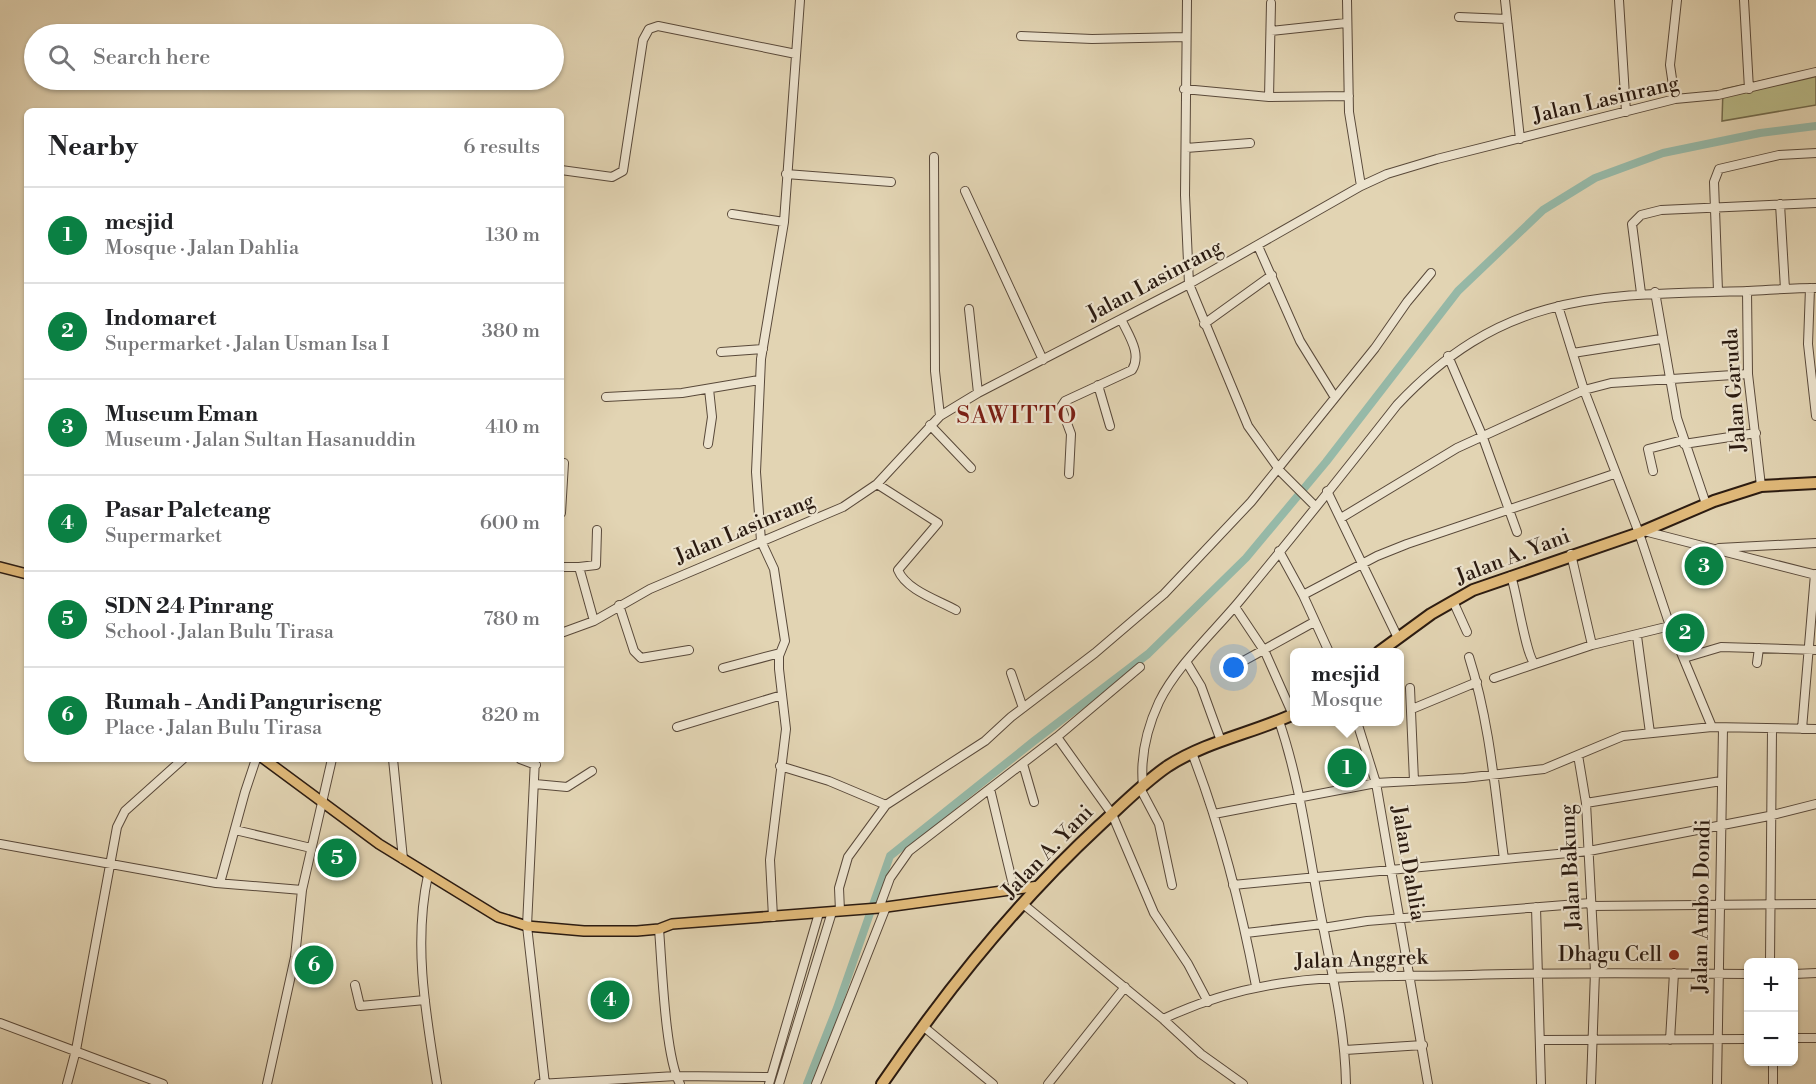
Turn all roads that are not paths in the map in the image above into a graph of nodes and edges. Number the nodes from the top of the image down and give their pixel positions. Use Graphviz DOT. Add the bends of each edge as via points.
graph roads {
  1 [pos="800,0"];
  2 [pos="1187,0"];
  3 [pos="1347,0"];
  4 [pos="1505,0"];
  5 [pos="1619,0"];
  6 [pos="1677,0"];
  7 [pos="1744,0"];
  8 [pos="1271,3"];
  9 [pos="1459,17"];
  10 [pos="1507,19"];
  11 [pos="1346,23"];
  12 [pos="1271,32"];
  13 [pos="1021,36"];
  14 [pos="1186,37"];
  15 [pos="796,54"];
  16 [pos="1816,72"];
  17 [pos="1185,89"];
  18 [pos="1749,89"];
  19 [pos="1348,96"];
  20 [pos="1269,97"];
  21 [pos="1675,99"];
  22 [pos="1626,112"];
  23 [pos="1520,139"];
  24 [pos="1250,143"];
  25 [pos="1186,148"];
  26 [pos="1816,153"];
  27 [pos="934,158"];
  28 [pos="564,170"];
  29 [pos="786,174"];
  30 [pos="891,182"];
  31 [pos="1361,186"];
  32 [pos="965,191"];
  33 [pos="1816,203"];
  34 [pos="1780,204"];
  35 [pos="1715,206"];
  36 [pos="732,214"];
  37 [pos="784,222"];
  38 [pos="1258,246"];
  39 [pos="1431,273"];
  40 [pos="1272,275"];
  41 [pos="1190,284"];
  42 [pos="1813,288"];
  43 [pos="1785,289"];
  44 [pos="1718,291"];
  45 [pos="1747,291"];
  46 [pos="1655,292"];
  47 [pos="1641,293"];
  48 [pos="1557,306"];
  49 [pos="969,309"];
  50 [pos="1122,321"];
  51 [pos="1204,324"];
  52 [pos="1661,339"];
  53 [pos="763,349"];
  54 [pos="721,352"];
  55 [pos="1573,353"];
  56 [pos="1448,356"];
  57 [pos="1042,360"];
  58 [pos="1748,374"];
  59 [pos="1669,377"];
  60 [pos="759,380"];
  61 [pos="1814,383"];
  62 [pos="1098,385"];
  63 [pos="709,389"];
  64 [pos="1584,390"];
  65 [pos="978,393"];
  66 [pos="1334,396"];
  67 [pos="606,397"];
  68 [pos="940,416"];
  69 [pos="1816,416"];
  70 [pos="930,425"];
  71 [pos="1110,426"];
  72 [pos="1756,434"];
  73 [pos="1482,435"];
  74 [pos="1684,442"];
  75 [pos="708,444"];
  76 [pos="971,468"];
  77 [pos="1280,471"];
  78 [pos="1653,471"];
  79 [pos="1069,474"];
  80 [pos="1614,474"];
  81 [pos="1816,483"];
  82 [pos="876,484"];
  83 [pos="1761,486"];
  84 [pos="1327,490"];
  85 [pos="1312,503"];
  86 [pos="1706,504"];
  87 [pos="1509,510"];
  88 [pos="1341,518"];
  89 [pos="597,530"];
  90 [pos="1517,532"];
  91 [pos="1641,532"];
  92 [pos="761,541"];
  93 [pos="1816,543"];
  94 [pos="1714,548"];
  95 [pos="1279,551"];
  96 [pos="1571,554"];
  97 [pos="1361,565"];
  98 [pos="0,567"];
  99 [pos="564,567"];
  100 [pos="579,567"];
  101 [pos="24,573"];
  102 [pos="1816,575"];
  103 [pos="1511,576"];
  104 [pos="1303,595"];
  105 [pos="1453,601"];
  106 [pos="619,605"];
  107 [pos="1235,607"];
  108 [pos="956,610"];
  109 [pos="594,621"];
  110 [pos="1314,622"];
  111 [pos="1670,626"];
  112 [pos="564,632"];
  113 [pos="1467,632"];
  114 [pos="1637,636"];
  115 [pos="1398,638"];
  116 [pos="1592,645"];
  117 [pos="1327,648"];
  118 [pos="1384,648"];
  119 [pos="1759,648"];
  120 [pos="688,650"];
  121 [pos="1812,650"];
  122 [pos="1265,652"];
  123 [pos="780,653"];
  124 [pos="1469,657"];
  125 [pos="1684,658"];
  126 [pos="1187,663"];
  127 [pos="1757,663"];
  128 [pos="1238,664"];
  129 [pos="1535,664"];
  130 [pos="1140,667"];
  131 [pos="723,668"];
  132 [pos="1011,673"];
  133 [pos="1494,678"];
  134 [pos="1477,682"];
  135 [pos="1410,688"];
  136 [pos="782,695"];
  137 [pos="1290,705"];
  138 [pos="1023,708"];
  139 [pos="1412,709"];
  140 [pos="1290,716"];
  141 [pos="1279,721"];
  142 [pos="1358,726"];
  143 [pos="677,727"];
  144 [pos="1712,727"];
  145 [pos="1723,728"];
  146 [pos="1772,729"];
  147 [pos="1802,729"];
  148 [pos="1816,729"];
  149 [pos="1650,733"];
  150 [pos="1057,737"];
  151 [pos="1221,741"];
  152 [pos="1192,753"];
  153 [pos="1578,755"];
  154 [pos="180,762"];
  155 [pos="255,762"];
  156 [pos="268,762"];
  157 [pos="331,762"];
  158 [pos="393,762"];
  159 [pos="535,762"];
  160 [pos="1023,764"];
  161 [pos="780,766"];
  162 [pos="592,771"];
  163 [pos="1494,774"];
  164 [pos="1414,781"];
  165 [pos="1721,781"];
  166 [pos="1376,783"];
  167 [pos="535,784"];
  168 [pos="1142,787"];
  169 [pos="990,789"];
  170 [pos="1300,798"];
  171 [pos="1034,802"];
  172 [pos="1586,803"];
  173 [pos="324,804"];
  174 [pos="1816,804"];
  175 [pos="886,805"];
  176 [pos="1112,814"];
  177 [pos="1214,814"];
  178 [pos="1769,816"];
  179 [pos="1722,825"];
  180 [pos="235,830"];
  181 [pos="0,844"];
  182 [pos="311,848"];
  183 [pos="1589,851"];
  184 [pos="403,859"];
  185 [pos="1504,859"];
  186 [pos="109,862"];
  187 [pos="1392,871"];
  188 [pos="428,875"];
  189 [pos="1314,876"];
  190 [pos="220,883"];
  191 [pos="1172,885"];
  192 [pos="1233,885"];
  193 [pos="1039,886"];
  194 [pos="1014,889"];
  195 [pos="302,890"];
  196 [pos="1023,904"];
  197 [pos="1770,904"];
  198 [pos="1816,904"];
  199 [pos="1591,905"];
  200 [pos="1720,905"];
  201 [pos="1536,907"];
  202 [pos="881,908"];
  203 [pos="840,911"];
  204 [pos="819,913"];
  205 [pos="773,916"];
  206 [pos="1400,920"];
  207 [pos="526,926"];
  208 [pos="1323,926"];
  209 [pos="658,930"];
  210 [pos="1246,933"];
  211 [pos="1770,958"];
  212 [pos="1596,972"];
  213 [pos="1539,973"];
  214 [pos="1674,973"];
  215 [pos="1719,973"];
  216 [pos="1816,973"];
  217 [pos="1409,974"];
  218 [pos="1744,974"];
  219 [pos="1798,974"];
  220 [pos="1333,976"];
  221 [pos="355,986"];
  222 [pos="1256,986"];
  223 [pos="1125,987"];
  224 [pos="425,1000"];
  225 [pos="1208,1002"];
  226 [pos="1162,1019"];
  227 [pos="0,1023"];
  228 [pos="924,1027"];
  229 [pos="1798,1038"];
  230 [pos="1816,1038"];
  231 [pos="1594,1039"];
  232 [pos="1744,1039"];
  233 [pos="1541,1040"];
  234 [pos="1670,1040"];
  235 [pos="1718,1040"];
  236 [pos="1423,1044"];
  237 [pos="76,1050"];
  238 [pos="1345,1050"];
  239 [pos="1773,1066"];
  240 [pos="676,1076"];
  241 [pos="770,1080"];
  242 [pos="67,1084"];
  243 [pos="163,1084"];
  244 [pos="267,1084"];
  245 [pos="437,1084"];
  246 [pos="543,1084"];
  247 [pos="680,1084"];
  248 [pos="779,1084"];
  249 [pos="816,1084"];
  250 [pos="882,1084"];
  251 [pos="993,1084"];
  252 [pos="1048,1084"];
  253 [pos="1243,1084"];
  254 [pos="1346,1084"];
  255 [pos="1428,1084"];
  256 [pos="1541,1084"];
  257 [pos="1591,1084"];
  258 [pos="1717,1084"];
  259 [pos="1773,1084"];
  1 -- 15 [label="street"];
  2 -- 14 [label="street"];
  3 -- 11 [label="street"];
  4 -- 10 [label="street"];
  5 -- 22 [label="street"];
  6 -- 21 [label="street" via="1670,65"];
  7 -- 18 [label="street"];
  8 -- 12 [label="street"];
  9 -- 10 [label="street"];
  10 -- 23 [label="street"];
  11 -- 12 [label="street"];
  11 -- 19 [label="street"];
  12 -- 20 [label="street"];
  13 -- 14 [label="street"];
  14 -- 17 [label="street"];
  15 -- 28 [label="street" via="658,26 649,29 643,40 623,171 612,177"];
  15 -- 29 [label="street"];
  16 -- 18 [label="street, Jalan Lasinrang"];
  17 -- 20 [label="street"];
  17 -- 25 [label="street"];
  18 -- 21 [label="street, Jalan Lasinrang"];
  19 -- 20 [label="street"];
  19 -- 31 [label="street"];
  21 -- 22 [label="street, Jalan Lasinrang"];
  22 -- 23 [label="street, Jalan Lasinrang"];
  23 -- 31 [label="street, Jalan Lasinrang" via="1408,167"];
  24 -- 25 [label="street"];
  25 -- 41 [label="street"];
  26 -- 35 [label="street" via="1779,155 1720,168 1714,177"];
  27 -- 68 [label="street" via="935,371"];
  29 -- 30 [label="street"];
  29 -- 37 [label="street"];
  31 -- 38 [label="street, Jalan Lasinrang"];
  32 -- 57 [label="street"];
  33 -- 34 [label="street"];
  34 -- 35 [label="street"];
  34 -- 43 [label="street"];
  35 -- 44 [label="street"];
  35 -- 47 [label="street" via="1651,212 1634,220"];
  36 -- 37 [label="street"];
  37 -- 53 [label="street"];
  38 -- 40 [label="street"];
  38 -- 41 [label="street, Jalan Lasinrang"];
  39 -- 66 [label="street"];
  40 -- 51 [label="street"];
  40 -- 66 [label="street" via="1300,341"];
  41 -- 50 [label="street, Jalan Lasinrang"];
  41 -- 51 [label="street"];
  42 -- 43 [label="street"];
  42 -- 61 [label="street" via="1808,344"];
  43 -- 45 [label="street"];
  44 -- 45 [label="street"];
  44 -- 46 [label="street"];
  45 -- 58 [label="street, Jalan Garuda"];
  46 -- 47 [label="street"];
  46 -- 52 [label="street"];
  47 -- 48 [label="street"];
  48 -- 55 [label="street"];
  48 -- 56 [label="street" via="1502,324"];
  49 -- 65 [label="street"];
  50 -- 57 [label="street, Jalan Lasinrang"];
  50 -- 62 [label="street" via="1136,351 1136,363 1132,370"];
  51 -- 77 [label="street" via="1248,426"];
  52 -- 55 [label="street"];
  52 -- 59 [label="street"];
  53 -- 54 [label="street"];
  53 -- 60 [label="street"];
  55 -- 64 [label="street"];
  56 -- 73 [label="street"];
  56 -- 84 [label="street" via="1397,405"];
  57 -- 65 [label="street, Jalan Lasinrang"];
  58 -- 59 [label="street"];
  58 -- 72 [label="street, Jalan Garuda"];
  59 -- 64 [label="street"];
  59 -- 74 [label="street"];
  60 -- 63 [label="street"];
  60 -- 92 [label="street" via="756,472"];
  61 -- 69 [label="street"];
  62 -- 71 [label="street"];
  62 -- 79 [label="street" via="1065,401 1061,407 1071,434"];
  63 -- 67 [label="street"];
  63 -- 75 [label="street" via="712,417"];
  64 -- 73 [label="street"];
  64 -- 80 [label="street"];
  65 -- 68 [label="street, Jalan Lasinrang"];
  66 -- 77 [label="street"];
  68 -- 70 [label="street, Jalan Lasinrang"];
  70 -- 76 [label="street"];
  70 -- 82 [label="street, Jalan Lasinrang"];
  72 -- 74 [label="street"];
  72 -- 83 [label="street, Jalan Garuda"];
  73 -- 87 [label="street"];
  73 -- 88 [label="street"];
  74 -- 78 [label="street" via="1648,449"];
  74 -- 86 [label="street"];
  77 -- 85 [label="street"];
  77 -- 138 [label="street" via="1164,594"];
  80 -- 87 [label="street"];
  80 -- 91 [label="street"];
  81 -- 83 [label="highway, Jalan A. Yani"];
  82 -- 92 [label="street, Jalan Lasinrang" via="836,510"];
  82 -- 108 [label="street" via="938,523 898,570 901,578 913,587"];
  83 -- 86 [label="highway, Jalan A. Yani"];
  84 -- 85 [label="street"];
  84 -- 88 [label="street"];
  85 -- 95 [label="street"];
  86 -- 91 [label="highway, Jalan A. Yani"];
  87 -- 90 [label="street"];
  87 -- 97 [label="street" via="1407,544"];
  88 -- 97 [label="street"];
  89 -- 100 [label="street" via="596,565"];
  91 -- 94 [label="street"];
  91 -- 96 [label="highway, Jalan A. Yani"];
  91 -- 111 [label="street"];
  92 -- 106 [label="street, Jalan Lasinrang"];
  92 -- 123 [label="street" via="774,569 785,641"];
  93 -- 94 [label="street"];
  94 -- 102 [label="street"];
  95 -- 104 [label="street"];
  95 -- 107 [label="street"];
  96 -- 103 [label="highway, Jalan A. Yani"];
  96 -- 116 [label="street"];
  97 -- 104 [label="street"];
  97 -- 115 [label="street"];
  98 -- 101 [label="main road"];
  99 -- 100 [label="street"];
  100 -- 109 [label="street"];
  102 -- 121 [label="street"];
  103 -- 105 [label="highway, Jalan A. Yani"];
  103 -- 129 [label="street" via="1529,656"];
  104 -- 110 [label="street"];
  105 -- 113 [label="street"];
  105 -- 115 [label="highway, Jalan A. Yani"];
  106 -- 109 [label="street, Jalan Lasinrang"];
  106 -- 120 [label="street" via="634,651 641,658"];
  107 -- 122 [label="street"];
  107 -- 126 [label="street"];
  109 -- 112 [label="street, Jalan Lasinrang"];
  110 -- 117 [label="street"];
  110 -- 122 [label="street"];
  111 -- 114 [label="street"];
  111 -- 125 [label="street"];
  114 -- 116 [label="street"];
  114 -- 149 [label="street"];
  115 -- 118 [label="highway, Jalan A. Yani"];
  116 -- 129 [label="street"];
  119 -- 121 [label="street"];
  119 -- 125 [label="street" via="1720,648"];
  119 -- 127 [label="street"];
  121 -- 147 [label="street"];
  122 -- 128 [label="street"];
  122 -- 137 [label="street"];
  123 -- 131 [label="street"];
  123 -- 136 [label="street"];
  124 -- 134 [label="street"];
  125 -- 144 [label="street"];
  126 -- 151 [label="street" via="1201,686"];
  126 -- 168 [label="street" via="1164,694 1151,724"];
  129 -- 133 [label="street"];
  130 -- 150 [label="street"];
  132 -- 138 [label="street"];
  134 -- 139 [label="street"];
  134 -- 163 [label="street"];
  135 -- 139 [label="street"];
  136 -- 143 [label="street"];
  136 -- 161 [label="street" via="786,724"];
  138 -- 175 [label="street" via="986,741"];
  139 -- 164 [label="street"];
  140 -- 141 [label="highway, Jalan A. Yani"];
  141 -- 151 [label="highway, Jalan A. Yani"];
  141 -- 170 [label="street"];
  142 -- 166 [label="street, Jalan Dahlia"];
  144 -- 145 [label="street"];
  144 -- 149 [label="street"];
  145 -- 146 [label="street"];
  145 -- 165 [label="street, Jalan Ambo Dondi"];
  146 -- 147 [label="street"];
  146 -- 178 [label="street"];
  147 -- 148 [label="street"];
  149 -- 153 [label="street" via="1614,739"];
  150 -- 160 [label="street"];
  150 -- 176 [label="street"];
  151 -- 152 [label="highway, Jalan A. Yani"];
  152 -- 168 [label="highway, Jalan A. Yani"];
  152 -- 177 [label="street"];
  153 -- 163 [label="street" via="1544,768"];
  153 -- 172 [label="street, Jalan Bakung"];
  154 -- 186 [label="street" via="125,811"];
  155 -- 180 [label="street"];
  156 -- 173 [label="main road"];
  157 -- 173 [label="street"];
  158 -- 184 [label="street"];
  159 -- 167 [label="street"];
  160 -- 169 [label="street"];
  160 -- 171 [label="street"];
  161 -- 175 [label="street" via="830,781"];
  161 -- 205 [label="street" via="770,860"];
  162 -- 167 [label="street" via="567,787"];
  163 -- 164 [label="street"];
  163 -- 185 [label="street"];
  164 -- 166 [label="street"];
  165 -- 172 [label="street"];
  165 -- 179 [label="street, Jalan Ambo Dondi"];
  166 -- 170 [label="street"];
  166 -- 187 [label="street, Jalan Dahlia"];
  167 -- 207 [label="street"];
  168 -- 176 [label="highway, Jalan A. Yani"];
  168 -- 191 [label="street" via="1158,824"];
  169 -- 194 [label="street"];
  169 -- 202 [label="street" via="909,850 891,878"];
  170 -- 177 [label="street"];
  170 -- 189 [label="street"];
  172 -- 183 [label="street, Jalan Bakung"];
  173 -- 182 [label="street"];
  173 -- 184 [label="main road"];
  174 -- 178 [label="street"];
  175 -- 203 [label="street" via="848,857 838,888"];
  176 -- 193 [label="highway, Jalan A. Yani"];
  176 -- 225 [label="street" via="1154,913"];
  177 -- 192 [label="street"];
  178 -- 179 [label="street"];
  178 -- 197 [label="street"];
  179 -- 183 [label="street"];
  179 -- 200 [label="street, Jalan Ambo Dondi"];
  180 -- 182 [label="street"];
  180 -- 190 [label="street"];
  181 -- 186 [label="street"];
  182 -- 195 [label="street"];
  183 -- 185 [label="street"];
  183 -- 199 [label="street, Jalan Bakung"];
  184 -- 188 [label="main road"];
  185 -- 187 [label="street"];
  186 -- 190 [label="street"];
  186 -- 237 [label="street"];
  187 -- 189 [label="street"];
  187 -- 206 [label="street, Jalan Dahlia"];
  188 -- 207 [label="main road" via="493,915"];
  188 -- 224 [label="street" via="420,932"];
  189 -- 192 [label="street"];
  189 -- 208 [label="street"];
  190 -- 195 [label="street"];
  192 -- 210 [label="street"];
  193 -- 194 [label="main road"];
  193 -- 196 [label="highway, Jalan A. Yani"];
  194 -- 202 [label="main road"];
  195 -- 244 [label="street" via="297,946"];
  196 -- 223 [label="street"];
  196 -- 228 [label="highway, Jalan A. Yani"];
  197 -- 198 [label="street"];
  197 -- 200 [label="street"];
  197 -- 211 [label="street"];
  199 -- 200 [label="street"];
  199 -- 201 [label="street"];
  199 -- 212 [label="street, Jalan Bakung"];
  200 -- 215 [label="street, Jalan Ambo Dondi"];
  201 -- 206 [label="street"];
  201 -- 213 [label="street"];
  202 -- 203 [label="main road"];
  202 -- 249 [label="street"];
  203 -- 204 [label="main road"];
  203 -- 248 [label="street"];
  204 -- 205 [label="main road"];
  204 -- 241 [label="street"];
  205 -- 209 [label="main road" via="672,924"];
  206 -- 208 [label="street"];
  206 -- 217 [label="street, Jalan Dahlia"];
  207 -- 209 [label="main road" via="584,931"];
  207 -- 246 [label="street"];
  208 -- 210 [label="street"];
  208 -- 220 [label="street"];
  209 -- 240 [label="street"];
  210 -- 222 [label="street"];
  212 -- 213 [label="street, Jalan Anggrek"];
  212 -- 214 [label="street, Jalan Anggrek"];
  212 -- 231 [label="street, Jalan Bakung"];
  213 -- 217 [label="street, Jalan Anggrek"];
  213 -- 233 [label="street"];
  214 -- 215 [label="street, Jalan Anggrek"];
  214 -- 234 [label="street"];
  215 -- 218 [label="street, Jalan Anggrek"];
  215 -- 235 [label="street, Jalan Ambo Dondi"];
  216 -- 219 [label="street"];
  217 -- 220 [label="street, Jalan Anggrek"];
  217 -- 236 [label="street, Jalan Dahlia"];
  220 -- 222 [label="street, Jalan Anggrek"];
  220 -- 238 [label="street"];
  221 -- 224 [label="street" via="360,1006"];
  222 -- 225 [label="street, Jalan Anggrek"];
  223 -- 226 [label="street"];
  223 -- 252 [label="street"];
  224 -- 245 [label="street"];
  225 -- 226 [label="street, Jalan Anggrek"];
  226 -- 253 [label="street"];
  227 -- 237 [label="street"];
  228 -- 250 [label="highway, Jalan A. Yani"];
  228 -- 251 [label="street"];
  229 -- 230 [label="street"];
  231 -- 233 [label="street"];
  231 -- 234 [label="street"];
  231 -- 257 [label="street, Jalan Bakung"];
  232 -- 235 [label="street"];
  233 -- 256 [label="street"];
  234 -- 235 [label="street"];
  235 -- 258 [label="street, Jalan Ambo Dondi"];
  236 -- 238 [label="street"];
  236 -- 255 [label="street, Jalan Dahlia"];
  237 -- 242 [label="street"];
  237 -- 243 [label="street"];
  238 -- 254 [label="street"];
  239 -- 259 [label="street"];
  240 -- 241 [label="street"];
  240 -- 246 [label="street"];
  240 -- 247 [label="street"];
}
